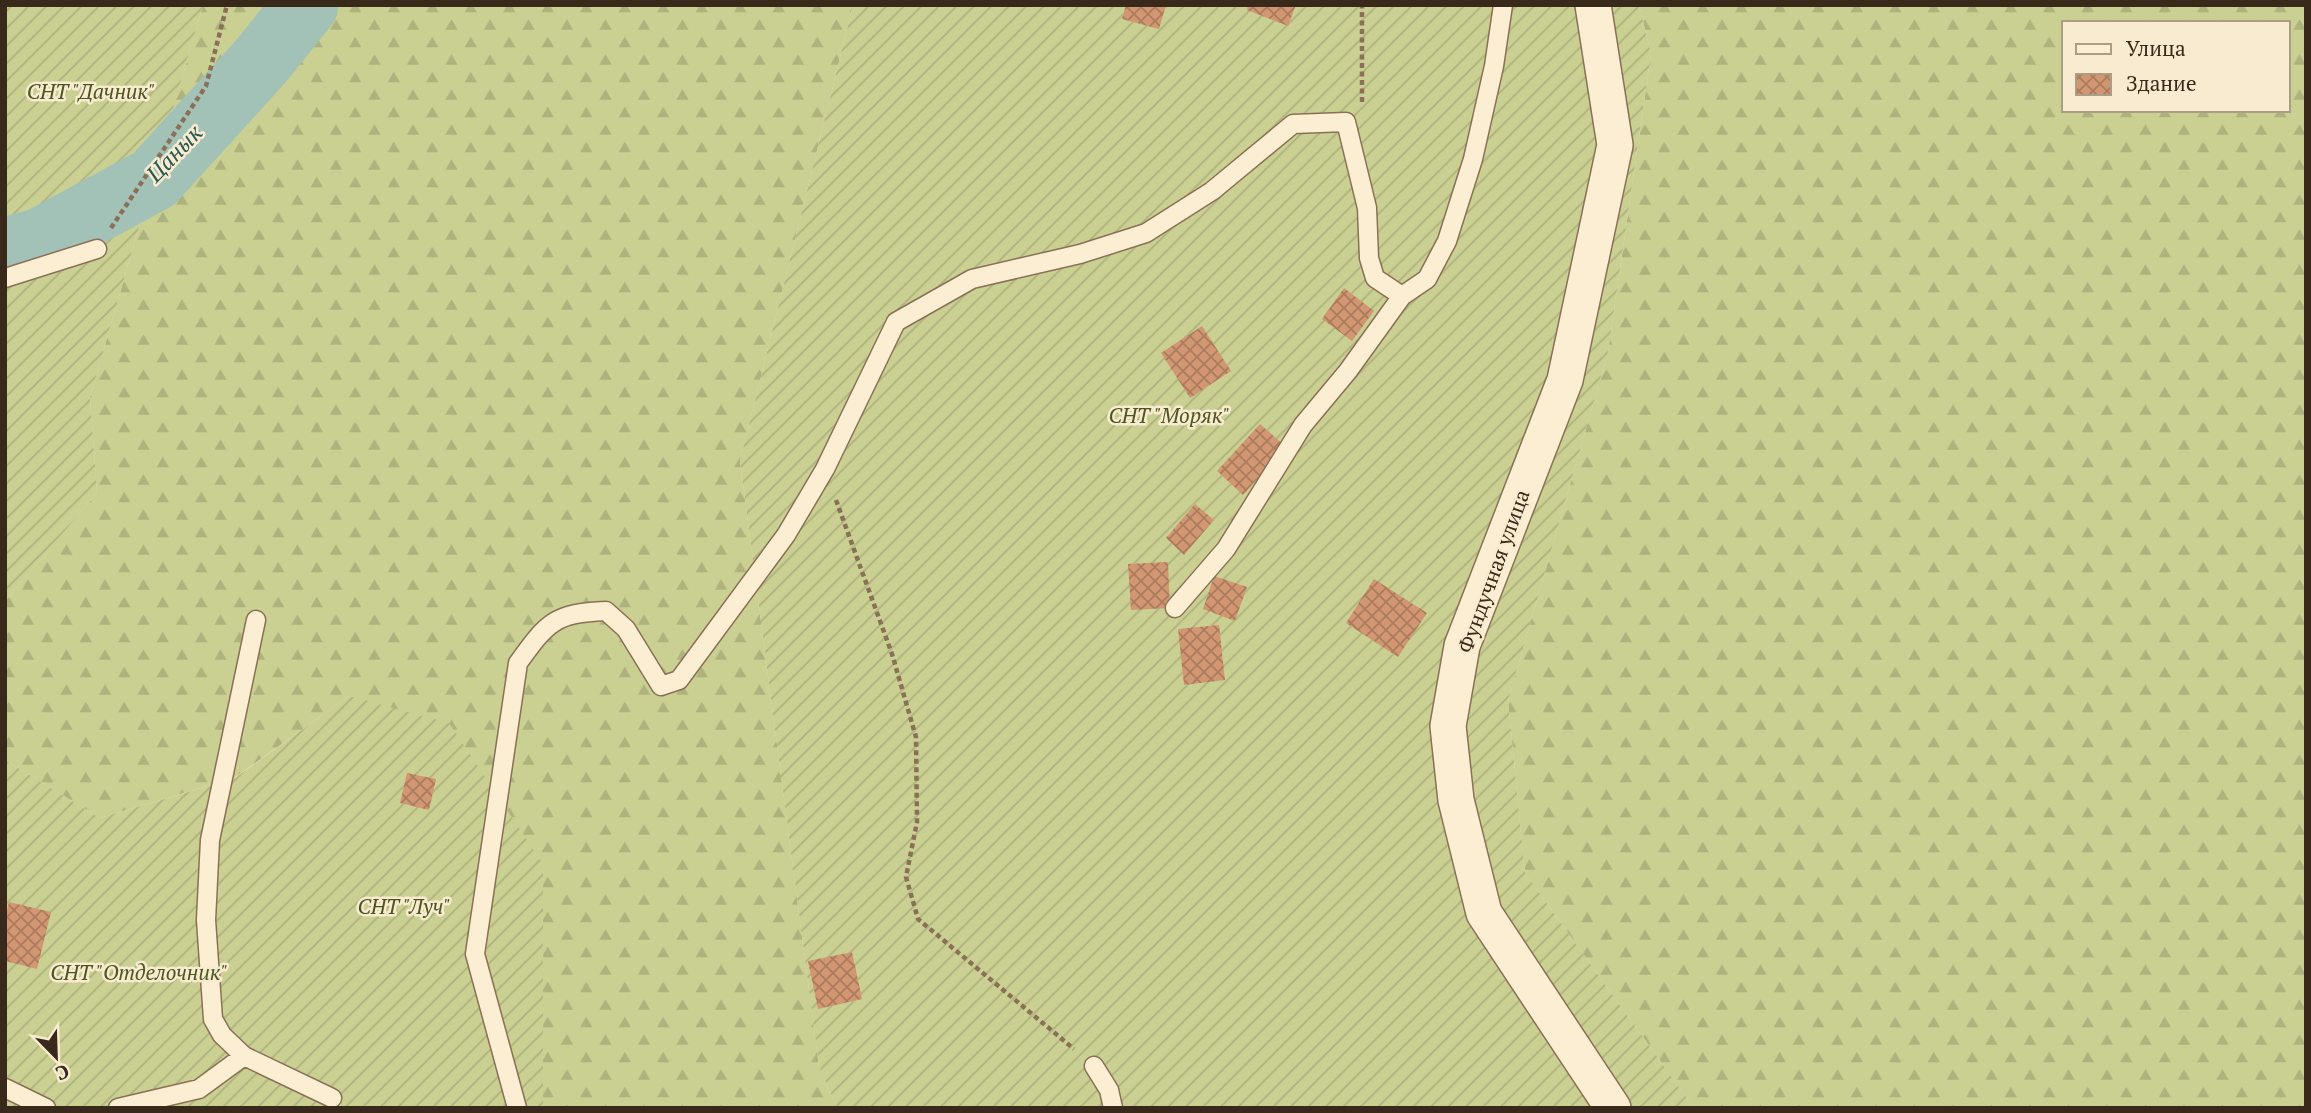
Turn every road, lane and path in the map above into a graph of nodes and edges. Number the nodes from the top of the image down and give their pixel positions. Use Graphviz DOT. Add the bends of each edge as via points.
graph roads {
  1 [pos="227,5"];
  2 [pos="1363,5"];
  3 [pos="1503,5"];
  4 [pos="1593,5"];
  5 [pos="1346,122"];
  6 [pos="97,249"];
  7 [pos="5,278"];
  8 [pos="1402,296"];
  9 [pos="825,470"];
  10 [pos="1175,608"];
  11 [pos="256,620"];
  12 [pos="244,1056"];
  13 [pos="1094,1066"];
  14 [pos="5,1088"];
  15 [pos="332,1098"];
  16 [pos="46,1108"];
  17 [pos="118,1108"];
  18 [pos="517,1108"];
  19 [pos="1113,1108"];
  20 [pos="1613,1108"];
  1 -- 6 [label="path" via="206,86"];
  2 -- 5 [label="path" via="1363,99"];
  3 -- 8 [label="lane" via="1473,159 1447,241 1427,279"];
  4 -- 20 [label="street, Фундучная улица" via="1615,145 1565,380 1462,646 1448,726 1456,800 1484,914"];
  5 -- 8 [label="lane" via="1367,208 1369,258 1375,278"];
  5 -- 9 [label="lane" via="1293,124 1212,191 1146,233 972,279 896,321"];
  6 -- 7 [label="lane"];
  8 -- 10 [label="lane" via="1303,425 1226,549"];
  9 -- 13 [label="path" via="868,581 916,737 917,822 906,877 918,919"];
  9 -- 18 [label="lane" via="786,535 679,680 661,686 626,629 606,611 576,612 545,626 518,663 475,954"];
  11 -- 12 [label="lane" via="210,839 206,920 213,1019"];
  12 -- 15 [label="lane"];
  12 -- 17 [label="lane" via="199,1089"];
  13 -- 19 [label="lane" via="1109,1090"];
  14 -- 16 [label="lane"];
}
